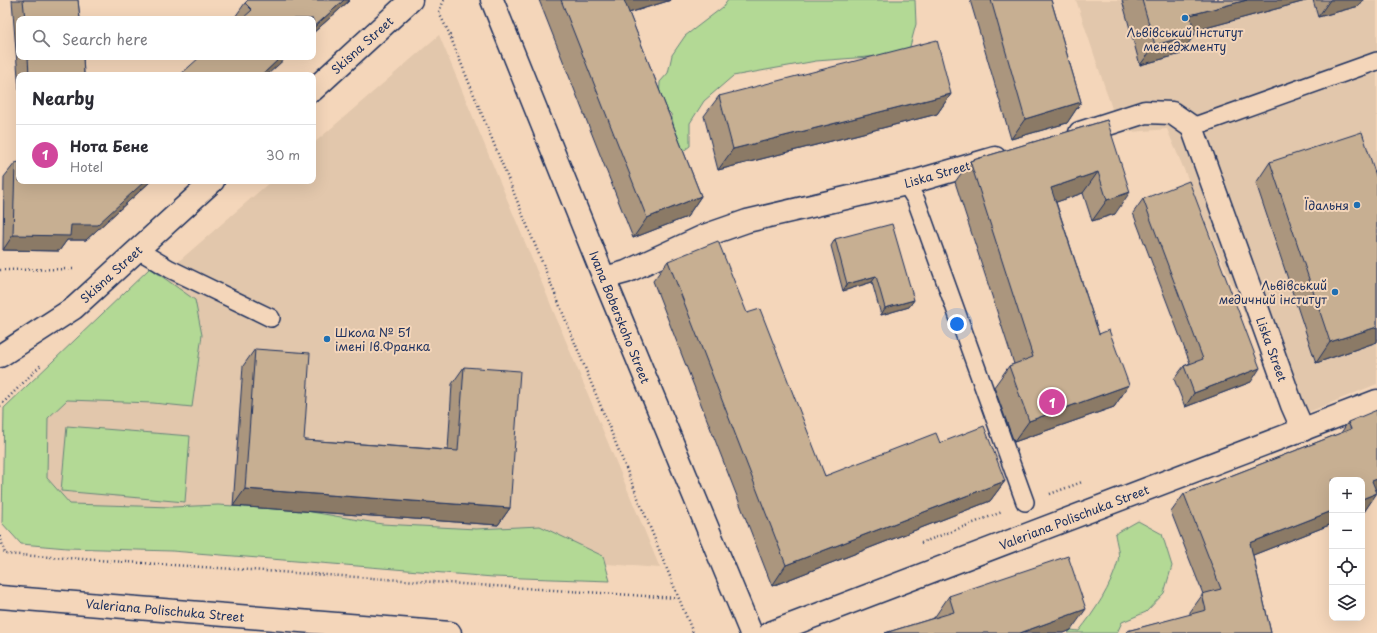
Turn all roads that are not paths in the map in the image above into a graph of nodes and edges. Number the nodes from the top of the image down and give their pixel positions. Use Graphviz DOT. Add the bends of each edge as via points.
graph roads {
  1 [pos="411,0"];
  2 [pos="492,0"];
  3 [pos="1377,60"];
  4 [pos="316,87"];
  5 [pos="1192,127"];
  6 [pos="1062,138"];
  7 [pos="1012,153"];
  8 [pos="210,184"];
  9 [pos="906,184"];
  10 [pos="138,250"];
  11 [pos="604,278"];
  12 [pos="271,318"];
  13 [pos="0,356"];
  14 [pos="1377,401"];
  15 [pos="1303,430"];
  16 [pos="1025,502"];
  17 [pos="0,597"];
  18 [pos="450,633"];
  19 [pos="752,633"];
  20 [pos="770,633"];
  1 -- 4 [label="street, Skisna Street"];
  2 -- 11 [label="street, Ivana Boberskoho Street"];
  3 -- 5 [label="lane"];
  5 -- 6 [label="street" via="1172,113 1145,112"];
  5 -- 15 [label="street, Liska Street"];
  7 -- 9 [label="street, Liska Street"];
  8 -- 10 [label="street, Skisna Street"];
  9 -- 11 [label="street, Liska Street" via="747,221 704,236 626,272"];
  9 -- 16 [label="lane" via="916,200"];
  10 -- 12 [label="lane" via="170,269"];
  10 -- 13 [label="street, Skisna Street" via="74,308"];
  11 -- 19 [label="street, Ivana Boberskoho Street"];
  14 -- 15 [label="street, Valeriana Polischuka Street"];
  15 -- 20 [label="street, Valeriana Polischuka Street"];
  17 -- 18 [label="street, Valeriana Polischuka Street"];
}
